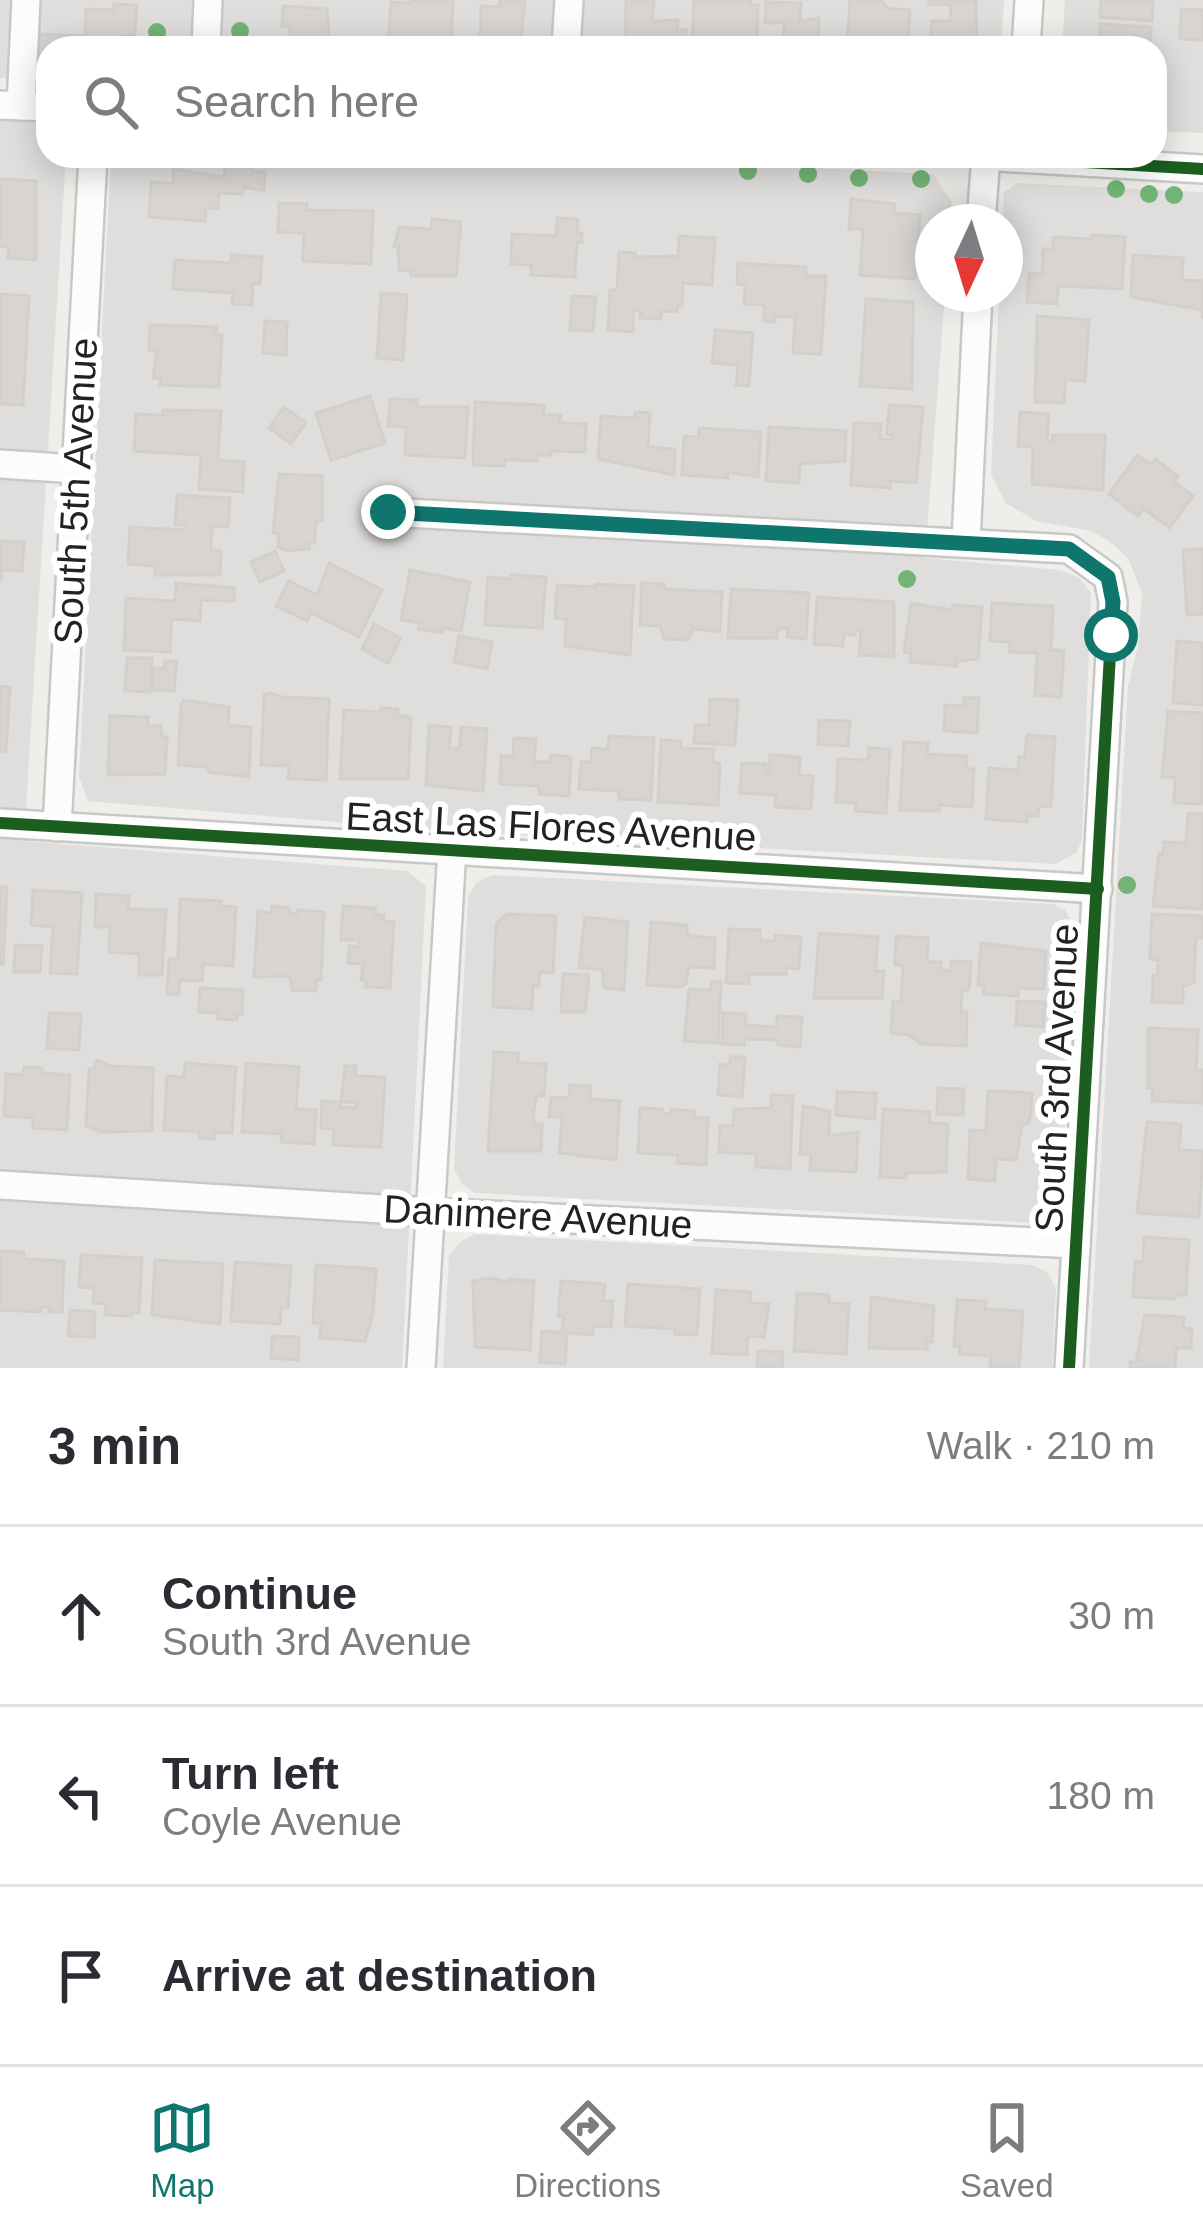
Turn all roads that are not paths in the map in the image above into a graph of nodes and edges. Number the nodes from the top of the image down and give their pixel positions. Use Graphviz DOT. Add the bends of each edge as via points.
graph roads {
  1 [pos="26,0"];
  2 [pos="208,0"];
  3 [pos="568,0"];
  4 [pos="1029,0"];
  5 [pos="206,36"];
  6 [pos="566,36"];
  7 [pos="1027,36"];
  8 [pos="23,106"];
  9 [pos="1167,167"];
  10 [pos="92,168"];
  11 [pos="983,168"];
  12 [pos="1203,169"];
  13 [pos="982,204"];
  14 [pos="977,312"];
  15 [pos="0,464"];
  16 [pos="76,469"];
  17 [pos="388,512"];
  18 [pos="966,542"];
  19 [pos="0,823"];
  20 [pos="57,827"];
  21 [pos="452,849"];
  22 [pos="1098,889"];
  23 [pos="0,1185"];
  24 [pos="430,1212"];
  25 [pos="1076,1244"];
  26 [pos="421,1368"];
  27 [pos="1069,1368"];
  1 -- 8 [label="street"];
  2 -- 5 [label="street"];
  3 -- 6 [label="street"];
  4 -- 7 [label="street"];
  9 -- 12 [label="street"];
  10 -- 16 [label="street, South 5th Avenue"];
  11 -- 13 [label="street"];
  14 -- 18 [label="street"];
  15 -- 16 [label="street"];
  16 -- 20 [label="street, South 5th Avenue"];
  17 -- 18 [label="street"];
  18 -- 22 [label="street, South 3rd Avenue" via="1069,549 1108,577"];
  19 -- 20 [label="street, East Las Flores Avenue"];
  20 -- 21 [label="street, East Las Flores Avenue"];
  21 -- 22 [label="street, East Las Flores Avenue"];
  21 -- 24 [label="street"];
  22 -- 25 [label="street, South 3rd Avenue"];
  23 -- 24 [label="street, Danimere Avenue"];
  24 -- 25 [label="street, Danimere Avenue"];
  24 -- 26 [label="street"];
  25 -- 27 [label="street, South 3rd Avenue"];
}
